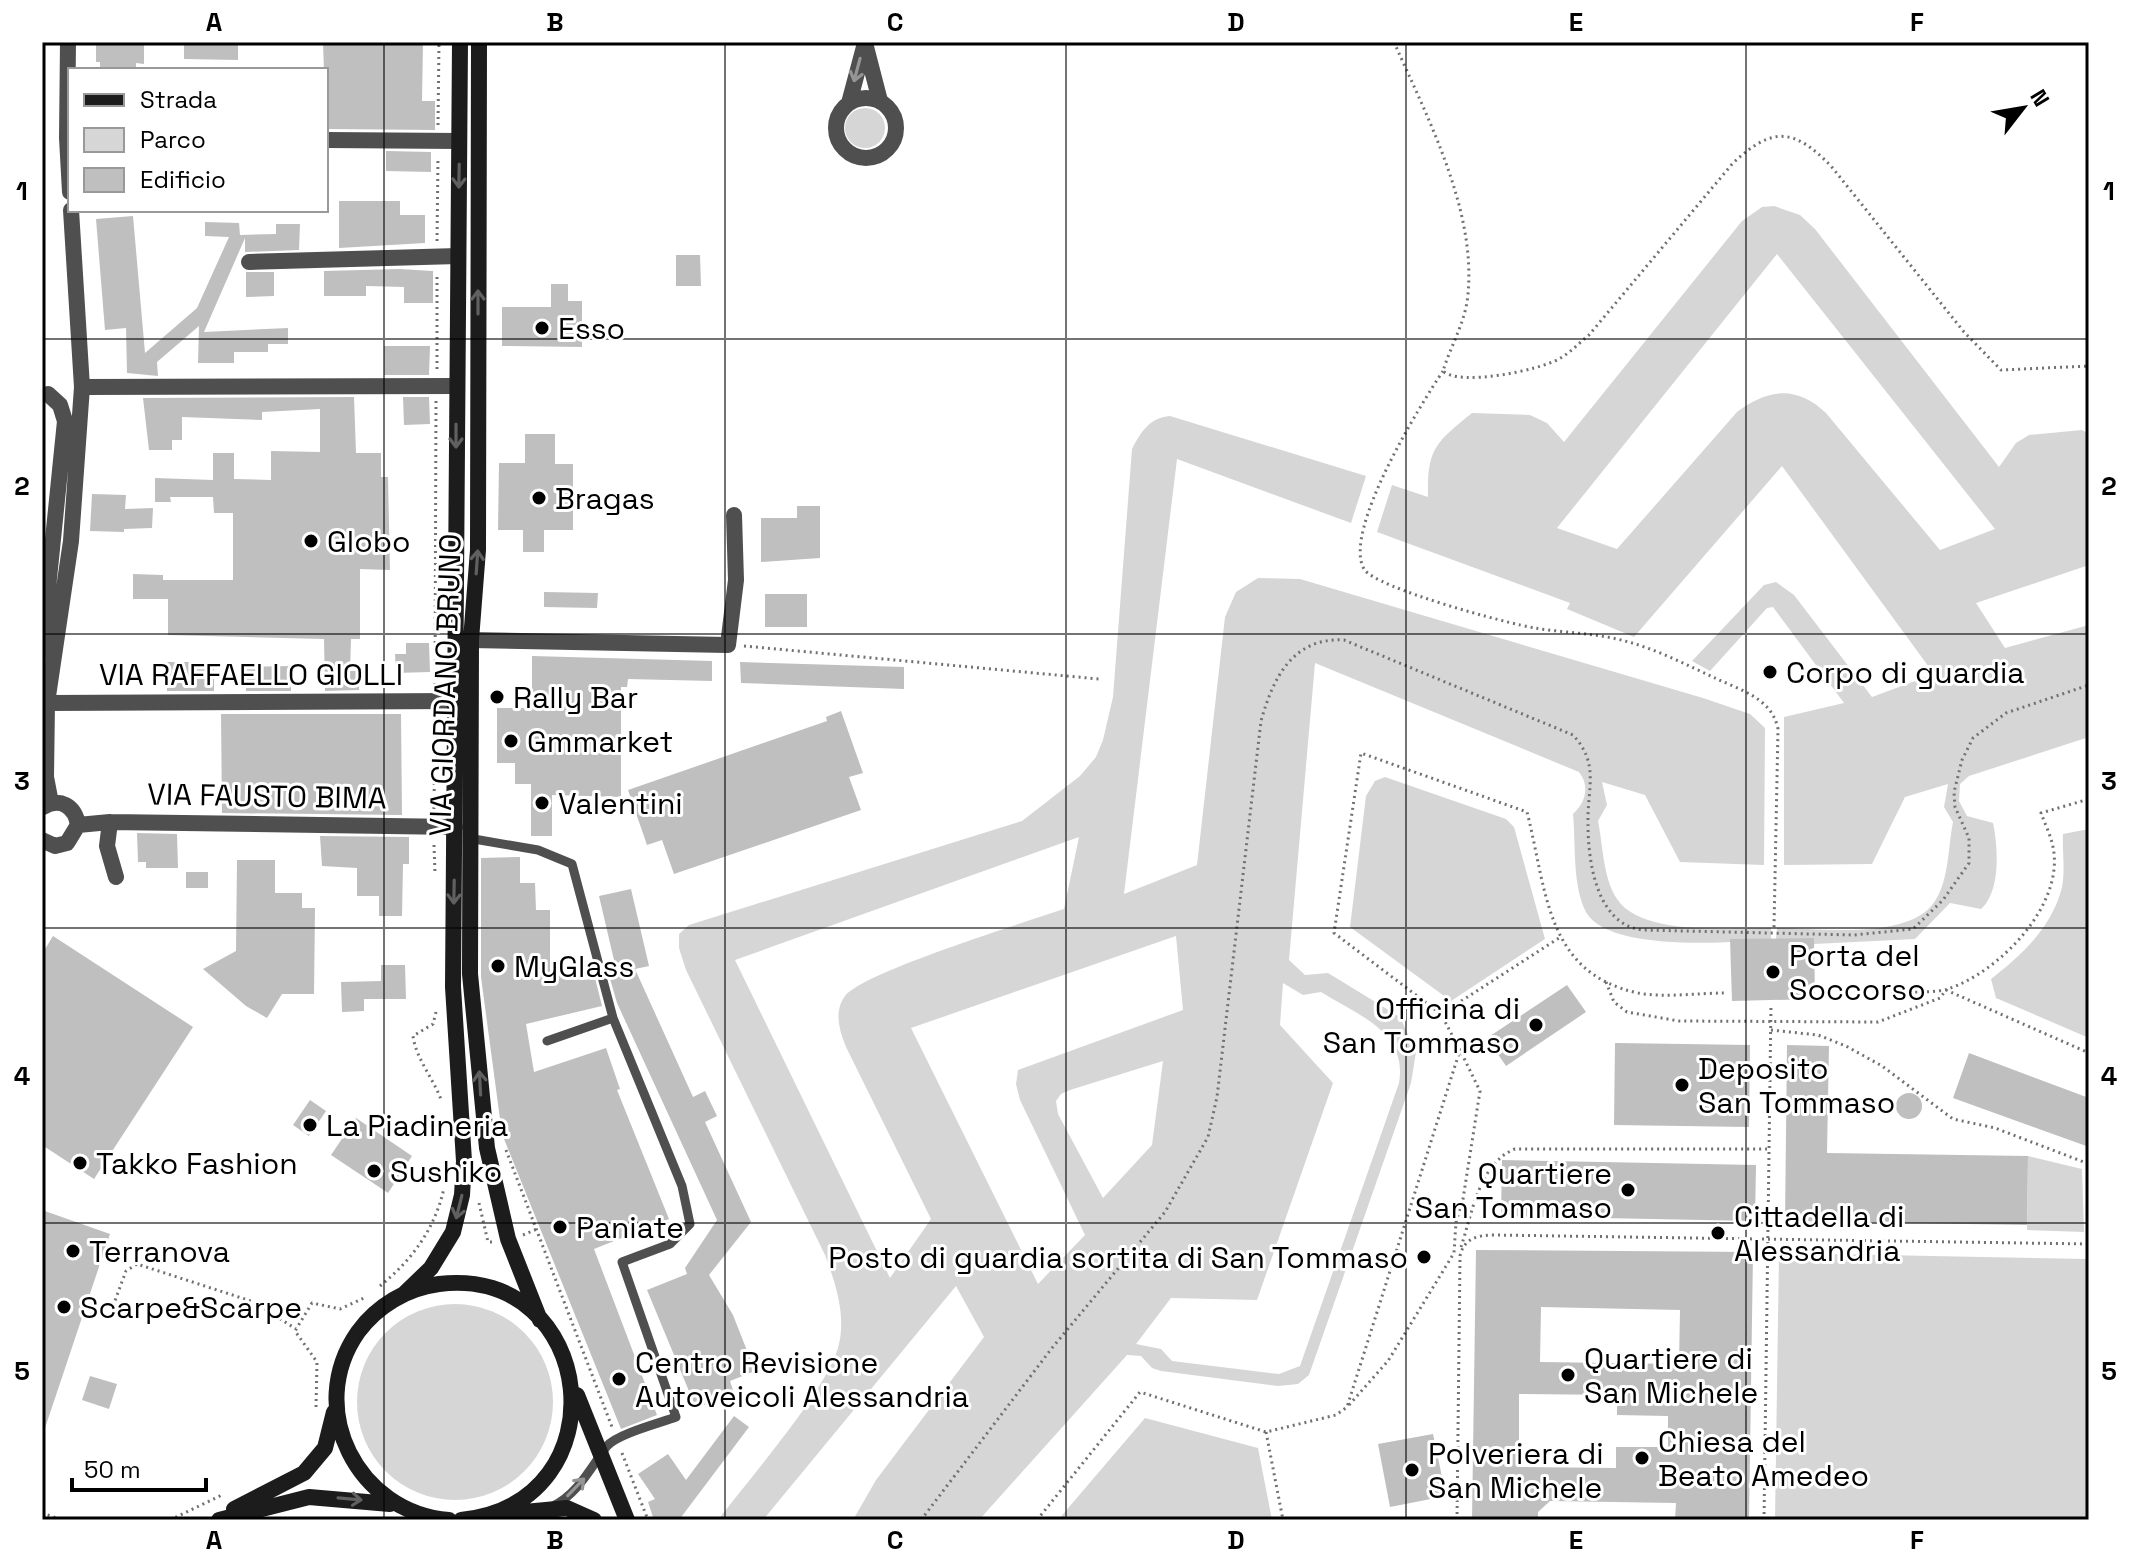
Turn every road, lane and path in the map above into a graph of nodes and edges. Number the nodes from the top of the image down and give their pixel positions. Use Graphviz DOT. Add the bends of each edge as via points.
graph roads {
  1 [pos="68,42"];
  2 [pos="439,42"];
  3 [pos="460,42"];
  4 [pos="479,42"];
  5 [pos="865,42"];
  6 [pos="1394,42"];
  7 [pos="880,101"];
  8 [pos="849,103"];
  9 [pos="68,138"];
  10 [pos="328,140"];
  11 [pos="459,141"];
  12 [pos="438,142"];
  13 [pos="71,212"];
  14 [pos="458,256"];
  15 [pos="437,257"];
  16 [pos="249,262"];
  17 [pos="2089,366"];
  18 [pos="1443,371"];
  19 [pos="436,386"];
  20 [pos="457,386"];
  21 [pos="82,387"];
  22 [pos="48,394"];
  23 [pos="734,515"];
  24 [pos="471,640"];
  25 [pos="728,645"];
  26 [pos="52,658"];
  27 [pos="1099,679"];
  28 [pos="2089,685"];
  29 [pos="435,701"];
  30 [pos="455,701"];
  31 [pos="47,703"];
  32 [pos="2089,799"];
  33 [pos="46,805"];
  34 [pos="110,822"];
  35 [pos="78,825"];
  36 [pos="434,827"];
  37 [pos="455,827"];
  38 [pos="468,838"];
  39 [pos="42,840"];
  40 [pos="116,877"];
  41 [pos="436,882"];
  42 [pos="1774,928"];
  43 [pos="1559,938"];
  44 [pos="1606,982"];
  45 [pos="1819,989"];
  46 [pos="1946,990"];
  47 [pos="1725,993"];
  48 [pos="438,1000"];
  49 [pos="1771,1004"];
  50 [pos="1441,1014"];
  51 [pos="613,1018"];
  52 [pos="1771,1021"];
  53 [pos="1771,1030"];
  54 [pos="547,1041"];
  55 [pos="1460,1050"];
  56 [pos="2089,1053"];
  57 [pos="443,1106"];
  58 [pos="501,1137"];
  59 [pos="1767,1149"];
  60 [pos="2089,1164"];
  61 [pos="446,1177"];
  62 [pos="1766,1242"];
  63 [pos="2089,1244"];
  64 [pos="1454,1253"];
  65 [pos="1460,1256"];
  66 [pos="378,1288"];
  67 [pos="404,1294"];
  68 [pos="368,1297"];
  69 [pos="113,1306"];
  70 [pos="540,1320"];
  71 [pos="296,1329"];
  72 [pos="570,1376"];
  73 [pos="335,1406"];
  74 [pos="1347,1407"];
  75 [pos="315,1418"];
  76 [pos="1266,1432"];
  77 [pos="617,1439"];
  78 [pos="601,1460"];
  79 [pos="223,1494"];
  80 [pos="396,1504"];
  81 [pos="546,1509"];
  82 [pos="42,1513"];
  83 [pos="470,1519"];
  84 [pos="62,1520"];
  85 [pos="170,1520"];
  86 [pos="217,1520"];
  87 [pos="449,1520"];
  88 [pos="461,1520"];
  89 [pos="594,1520"];
  90 [pos="627,1520"];
  91 [pos="648,1520"];
  92 [pos="921,1520"];
  93 [pos="1037,1520"];
  94 [pos="1283,1520"];
  95 [pos="1457,1520"];
  96 [pos="1764,1520"];
  1 -- 9 [label="street"];
  2 -- 12 [label="path"];
  3 -- 11 [label="main road, VIA GIORDANO BRUNO"];
  24 -- 4 [label="main road, VIA GIORDANO BRUNO, one-way" via="478,550"];
  5 -- 7 [label="street"];
  5 -- 8 [label="street, one-way"];
  6 -- 18 [label="path" via="1442,150 1466,256 1468,294"];
  7 -- 8 [label="street"];
  7 -- 8 [label="street" via="893,114 896,133 888,150 871,159 852,156 838,141 837,120"];
  10 -- 12 [label="street"];
  11 -- 12 [label="street"];
  11 -- 14 [label="main road, VIA GIORDANO BRUNO, one-way"];
  12 -- 15 [label="path"];
  13 -- 21 [label="street"];
  14 -- 15 [label="street"];
  14 -- 20 [label="main road, VIA GIORDANO BRUNO"];
  15 -- 16 [label="street"];
  15 -- 19 [label="path"];
  17 -- 18 [label="path" via="2001,370 1964,332 1831,166 1806,143 1773,136 1755,142 1733,163 1589,335 1568,352 1541,366 1511,372 1461,377"];
  18 -- 42 [label="path" via="1381,481 1360,551 1364,568 1371,576 1491,618 1630,642 1767,705 1777,728"];
  19 -- 20 [label="street"];
  19 -- 21 [label="street"];
  19 -- 29 [label="path"];
  20 -- 30 [label="main road, VIA GIORDANO BRUNO, one-way"];
  21 -- 26 [label="street" via="71,541"];
  22 -- 26 [label="street" via="60,405 65,421 44,642"];
  23 -- 25 [label="street" via="736,580"];
  24 -- 25 [label="street"];
  24 -- 38 [label="main road, VIA GIORDANO BRUNO"];
  25 -- 27 [label="path"];
  26 -- 31 [label="street"];
  28 -- 92 [label="path" via="2006,713 1973,738 1954,792 1969,838 1969,863 1943,900 1913,929 1854,935 1643,930 1617,923 1604,907 1588,825 1591,765 1573,735 1344,640 1317,642 1293,657 1275,680 1261,721 1208,1137 1165,1212 1052,1348"];
  29 -- 30 [label="street, VIA RAFFAELLO GIOLLI"];
  29 -- 31 [label="street, VIA RAFFAELLO GIOLLI"];
  29 -- 36 [label="path"];
  30 -- 37 [label="main road, VIA GIORDANO BRUNO"];
  31 -- 33 [label="street"];
  32 -- 46 [label="path" via="2041,813 2054,849 2050,890 2021,940"];
  33 -- 35 [label="street" via="70,807"];
  34 -- 35 [label="street, VIA FAUSTO BIMA"];
  34 -- 36 [label="street, VIA FAUSTO BIMA"];
  34 -- 40 [label="street" via="107,846"];
  35 -- 39 [label="street" via="67,843 55,846"];
  36 -- 37 [label="street, VIA FAUSTO BIMA"];
  36 -- 41 [label="path"];
  37 -- 67 [label="main road, VIA GIORDANO BRUNO, one-way" via="453,987 462,1195 453,1232 431,1268"];
  38 -- 51 [label="lane" via="538,850 572,864"];
  70 -- 38 [label="main road, VIA GIORDANO BRUNO, one-way" via="508,1239 481,1110 470,974"];
  43 -- 44 [label="path" via="1577,963"];
  43 -- 50 [label="path"];
  43 -- 50 [label="path" via="1527,812 1361,753 1334,933"];
  44 -- 47 [label="path" via="1640,993"];
  44 -- 52 [label="path" via="1618,1006 1649,1018"];
  45 -- 46 [label="path"];
  46 -- 52 [label="path" via="1940,998 1882,1021"];
  46 -- 56 [label="path"];
  48 -- 57 [label="path" via="433,1024 413,1036"];
  49 -- 52 [label="path"];
  50 -- 55 [label="path"];
  51 -- 54 [label="lane"];
  51 -- 77 [label="lane" via="682,1186 690,1224 670,1244 622,1262 676,1417"];
  52 -- 53 [label="path"];
  53 -- 59 [label="path"];
  53 -- 60 [label="path" via="1818,1035 1846,1046 1953,1119 1995,1128"];
  55 -- 64 [label="path" via="1480,1091"];
  55 -- 74 [label="path"];
  58 -- 77 [label="path"];
  59 -- 62 [label="path"];
  59 -- 65 [label="path" via="1515,1149 1498,1158 1487,1173"];
  61 -- 66 [label="path" via="435,1218 418,1248"];
  62 -- 63 [label="path"];
  62 -- 65 [label="path" via="1490,1235 1470,1240"];
  62 -- 96 [label="path"];
  64 -- 65 [label="path"];
  64 -- 74 [label="path" via="1388,1361"];
  65 -- 95 [label="path"];
  67 -- 70 [label="main road" via="442,1284 481,1286 517,1301"];
  67 -- 73 [label="main road" via="374,1315 351,1344"];
  68 -- 71 [label="path" via="340,1309 312,1303"];
  69 -- 71 [label="path" via="126,1271 137,1264 254,1302"];
  70 -- 72 [label="main road" via="559,1346"];
  71 -- 75 [label="path" via="317,1362"];
  72 -- 78 [label="main road"];
  72 -- 83 [label="main road" via="571,1425 552,1470 516,1503"];
  73 -- 80 [label="main road" via="354,1463 375,1490"];
  73 -- 86 [label="main road" via="325,1448 304,1473"];
  74 -- 76 [label="path" via="1336,1415"];
  76 -- 93 [label="path" via="1140,1392"];
  76 -- 94 [label="path"];
  77 -- 78 [label="lane"];
  77 -- 91 [label="path"];
  81 -- 78 [label="lane, one-way" via="564,1500"];
  78 -- 90 [label="main road"];
  79 -- 85 [label="path"];
  86 -- 80 [label="main road, one-way" via="309,1497"];
  80 -- 87 [label="main road"];
  81 -- 83 [label="main road"];
  81 -- 89 [label="main road" via="574,1510"];
  82 -- 84 [label="path"];
  83 -- 88 [label="main road"];
}
